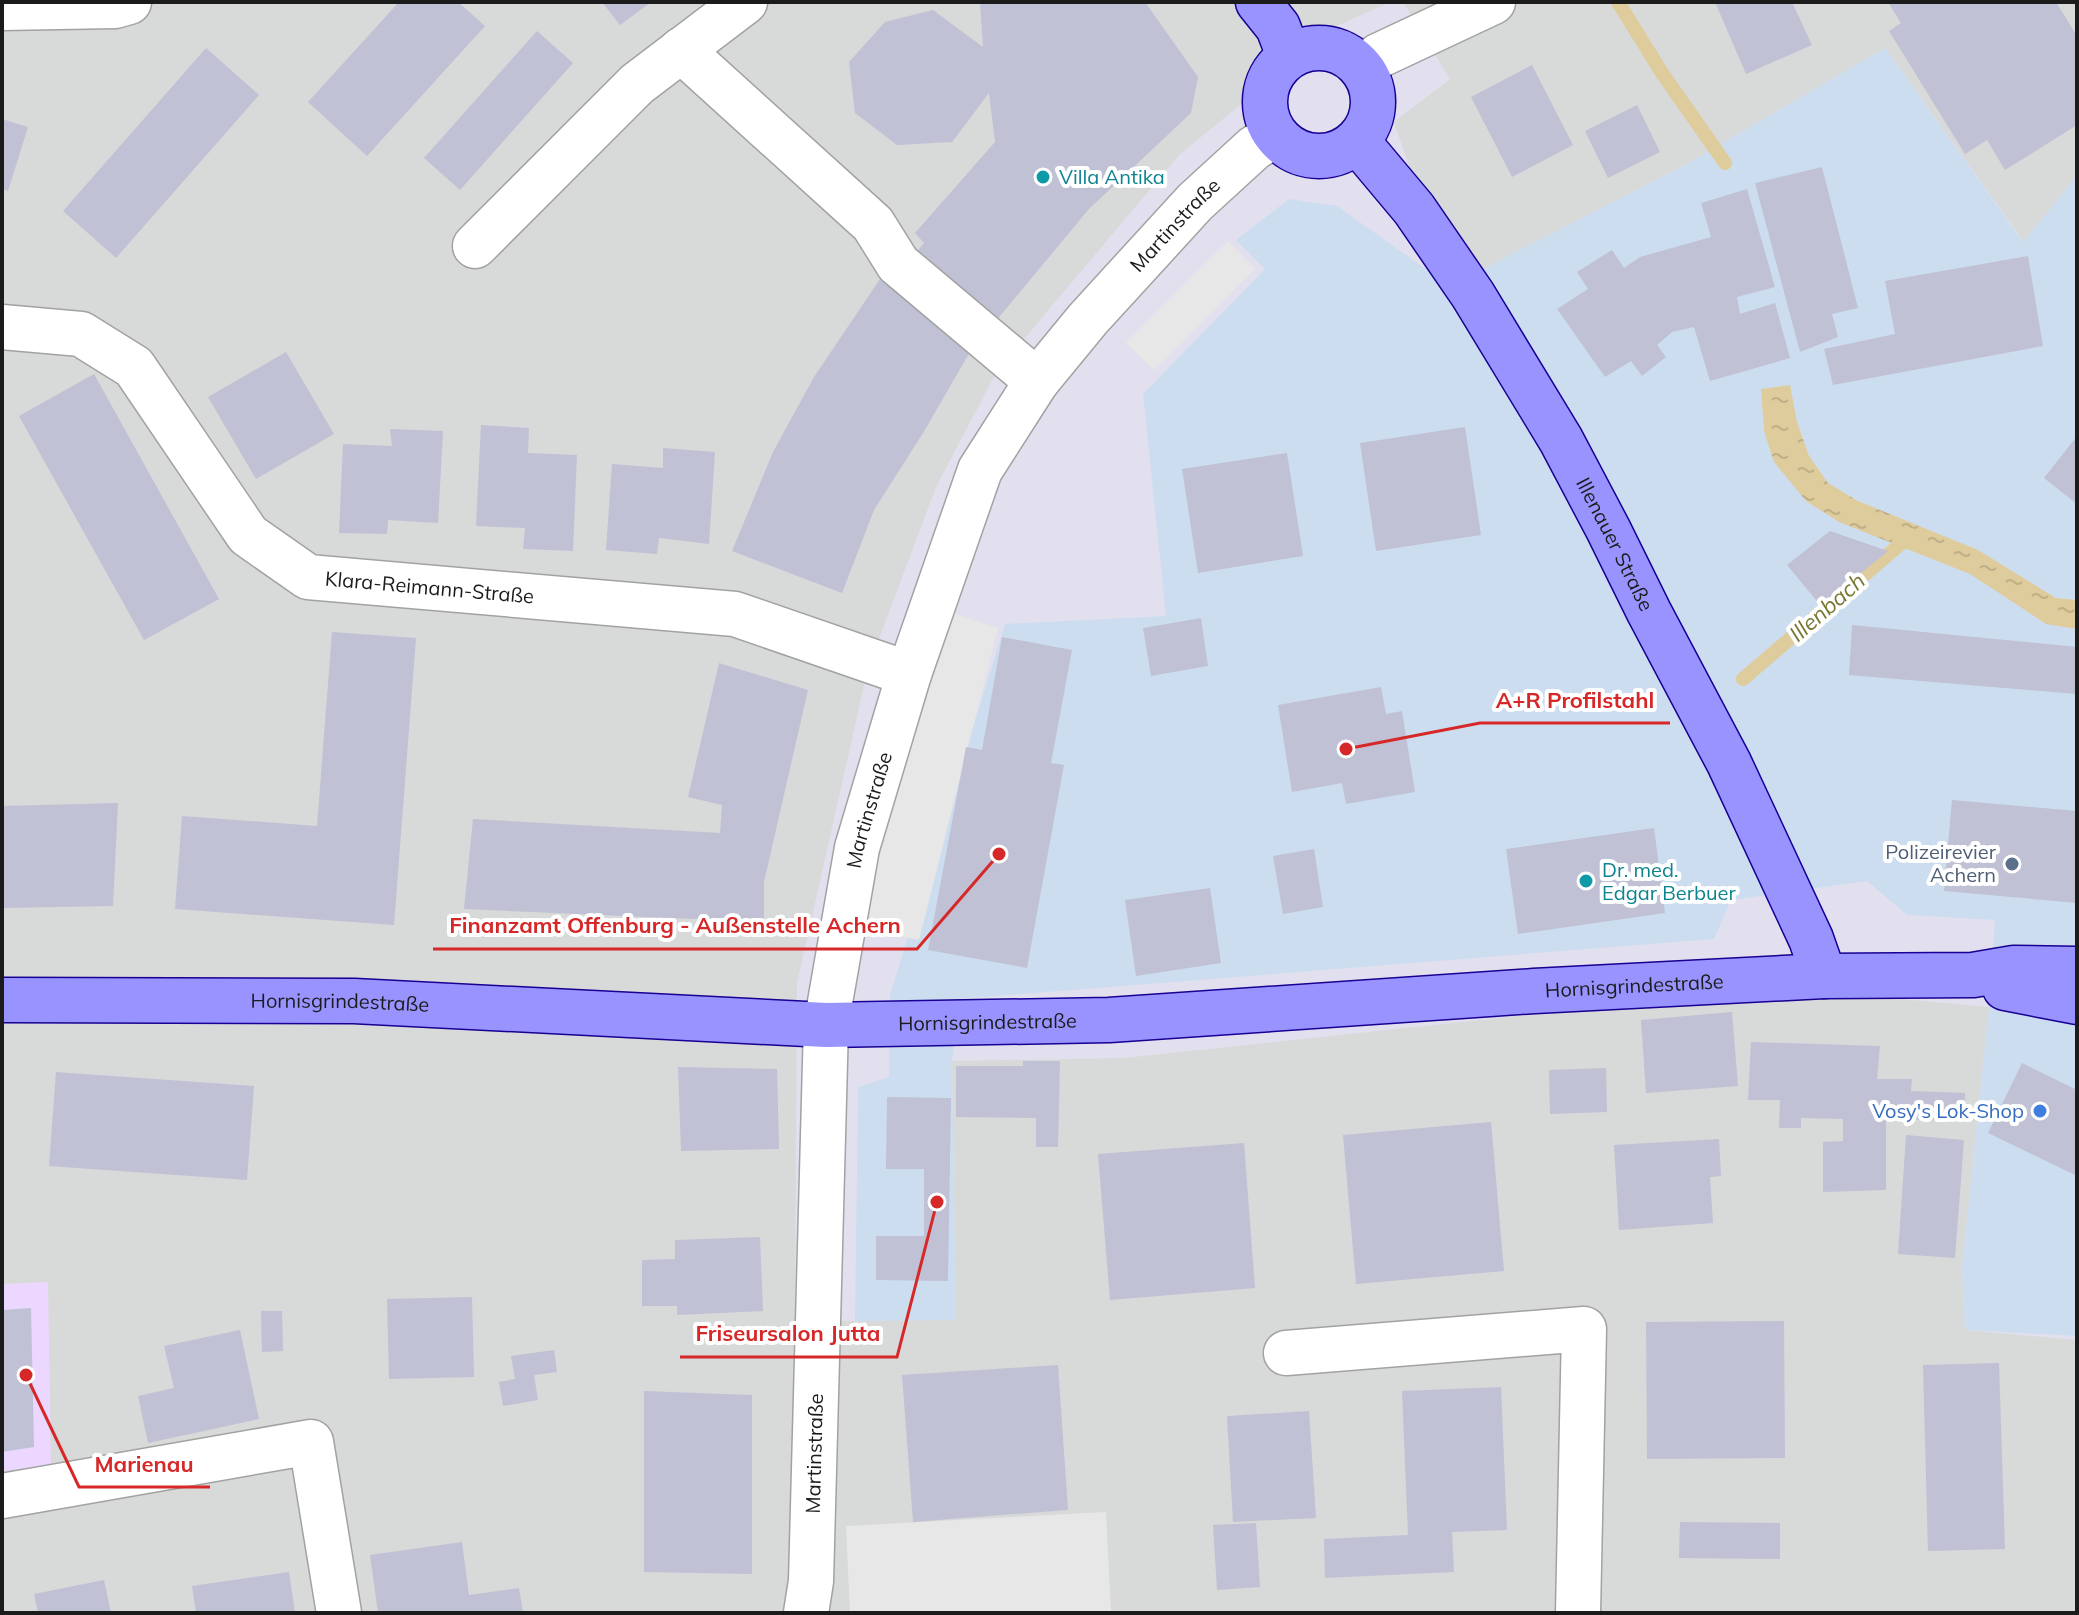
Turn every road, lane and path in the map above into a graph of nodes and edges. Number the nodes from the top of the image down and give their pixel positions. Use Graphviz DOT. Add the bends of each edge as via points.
graph roads {
  1 [pos="129,2"];
  2 [pos="745,2"];
  3 [pos="1258,2"];
  4 [pos="1493,2"];
  5 [pos="2,8"];
  6 [pos="681,50"];
  7 [pos="1289,56"];
  8 [pos="1362,68"];
  9 [pos="1275,135"];
  10 [pos="1357,141"];
  11 [pos="475,246"];
  12 [pos="2,327"];
  13 [pos="1037,381"];
  14 [pos="909,674"];
  15 [pos="2077,969"];
  16 [pos="1973,975"];
  17 [pos="1824,976"];
  18 [pos="2,1000"];
  19 [pos="2077,1002"];
  20 [pos="826,1025"];
  21 [pos="1286,1353"];
  22 [pos="2,1496"];
  23 [pos="339,1613"];
  24 [pos="806,1613"];
  25 [pos="1578,1613"];
  1 -- 5 [label="street"];
  2 -- 6 [label="street"];
  3 -- 7 [label="main road" via="1278,27"];
  4 -- 8 [label="street"];
  6 -- 11 [label="street" via="637,84"];
  6 -- 13 [label="street" via="873,224 898,264"];
  7 -- 8 [label="main road" via="1308,48 1328,48"];
  7 -- 9 [label="main road" via="1268,83 1267,118"];
  8 -- 10 [label="main road" via="1373,105"];
  9 -- 10 [label="main road" via="1299,153 1314,156 1344,150"];
  9 -- 13 [label="street, Martinstraße" via="1195,202"];
  10 -- 17 [label="main road, Illenauer Straße" via="1414,209 1473,295 1561,440 1729,763"];
  12 -- 14 [label="street, Klara-Reimann-Straße" via="81,334 134,367 248,535 308,577 735,614"];
  13 -- 14 [label="street, Martinstraße" via="980,470"];
  14 -- 20 [label="street, Martinstraße" via="857,848"];
  15 -- 16 [label="main road, Hornisgrindestraße" via="2014,968"];
  16 -- 17 [label="main road, Hornisgrindestraße"];
  16 -- 19 [label="main road, Hornisgrindestraße" via="2011,991"];
  17 -- 20 [label="main road, Hornisgrindestraße" via="1109,1020"];
  18 -- 20 [label="main road, Hornisgrindestraße" via="354,1001"];
  20 -- 24 [label="street, Martinstraße"];
  21 -- 25 [label="street" via="1584,1329"];
  22 -- 23 [label="street" via="311,1442"];
}
